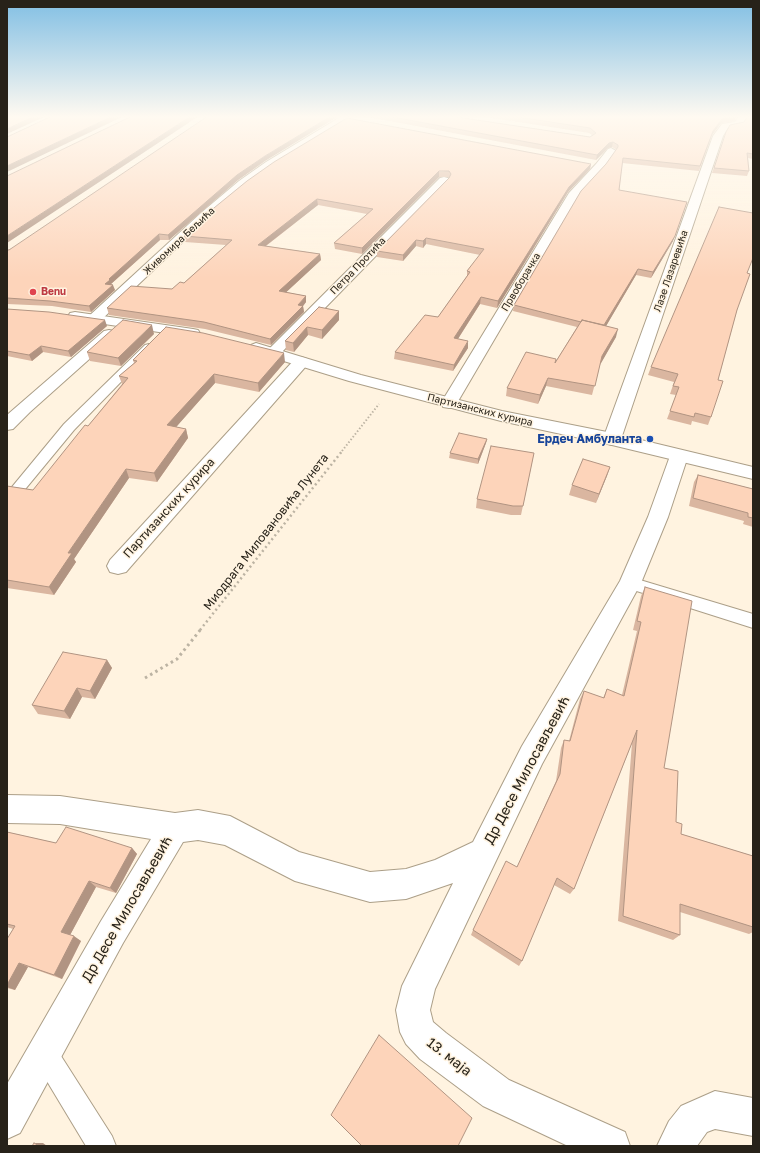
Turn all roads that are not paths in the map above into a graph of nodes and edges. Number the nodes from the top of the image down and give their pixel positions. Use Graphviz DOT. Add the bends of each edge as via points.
graph roads {
  1 [pos="262,170"];
  2 [pos="596,170"];
  3 [pos="706,170"];
  4 [pos="444,180"];
  5 [pos="59,313"];
  6 [pos="94,319"];
  7 [pos="122,323"];
  8 [pos="166,330"];
  9 [pos="205,335"];
  10 [pos="243,344"];
  11 [pos="274,352"];
  12 [pos="301,362"];
  13 [pos="449,403"];
  14 [pos="7,425"];
  15 [pos="612,439"];
  16 [pos="679,456"];
  17 [pos="753,473"];
  18 [pos="17,490"];
  19 [pos="118,566"];
  20 [pos="630,583"];
  21 [pos="753,620"];
  22 [pos="7,809"];
  23 [pos="175,828"];
  24 [pos="484,853"];
  25 [pos="45,1054"];
  26 [pos="753,1117"];
  27 [pos="7,1120"];
  28 [pos="102,1146"];
  29 [pos="611,1146"];
  30 [pos="676,1146"];
  1 -- 6 [label="street, Живомира Бељића" via="205,215"];
  2 -- 13 [label="street, Првоборачка" via="574,194"];
  3 -- 15 [label="street, Лазе Лазаревића"];
  4 -- 11 [label="street, Петра Протића"];
  5 -- 6 [label="street"];
  6 -- 7 [label="street"];
  7 -- 8 [label="street"];
  7 -- 14 [label="street"];
  8 -- 9 [label="street"];
  8 -- 18 [label="lane" via="69,427"];
  10 -- 11 [label="street, Партизанских курира"];
  11 -- 12 [label="street, Партизанских курира"];
  12 -- 13 [label="street, Партизанских курира"];
  12 -- 19 [label="street, Партизанских курира"];
  13 -- 15 [label="street, Партизанских курира"];
  15 -- 16 [label="street, Партизанских курира"];
  16 -- 17 [label="street, Партизанских курира"];
  16 -- 20 [label="street, Др Десе Милосављевић" via="658,518"];
  20 -- 21 [label="lane"];
  20 -- 24 [label="street, Др Десе Милосављевић" via="532,755"];
  22 -- 23 [label="street" via="60,810"];
  23 -- 24 [label="street, Др Десе Милосављевић" via="198,825 230,831 295,866 370,887 406,884 438,874"];
  23 -- 25 [label="street, Др Десе Милосављевић" via="112,932"];
  24 -- 29 [label="street, 13. маја" via="419,986 413,1010 418,1032 496,1093"];
  25 -- 27 [label="street, Др Десе Милосављевић"];
  25 -- 28 [label="lane"];
  26 -- 30 [label="street" via="715,1110 694,1119"];
}
